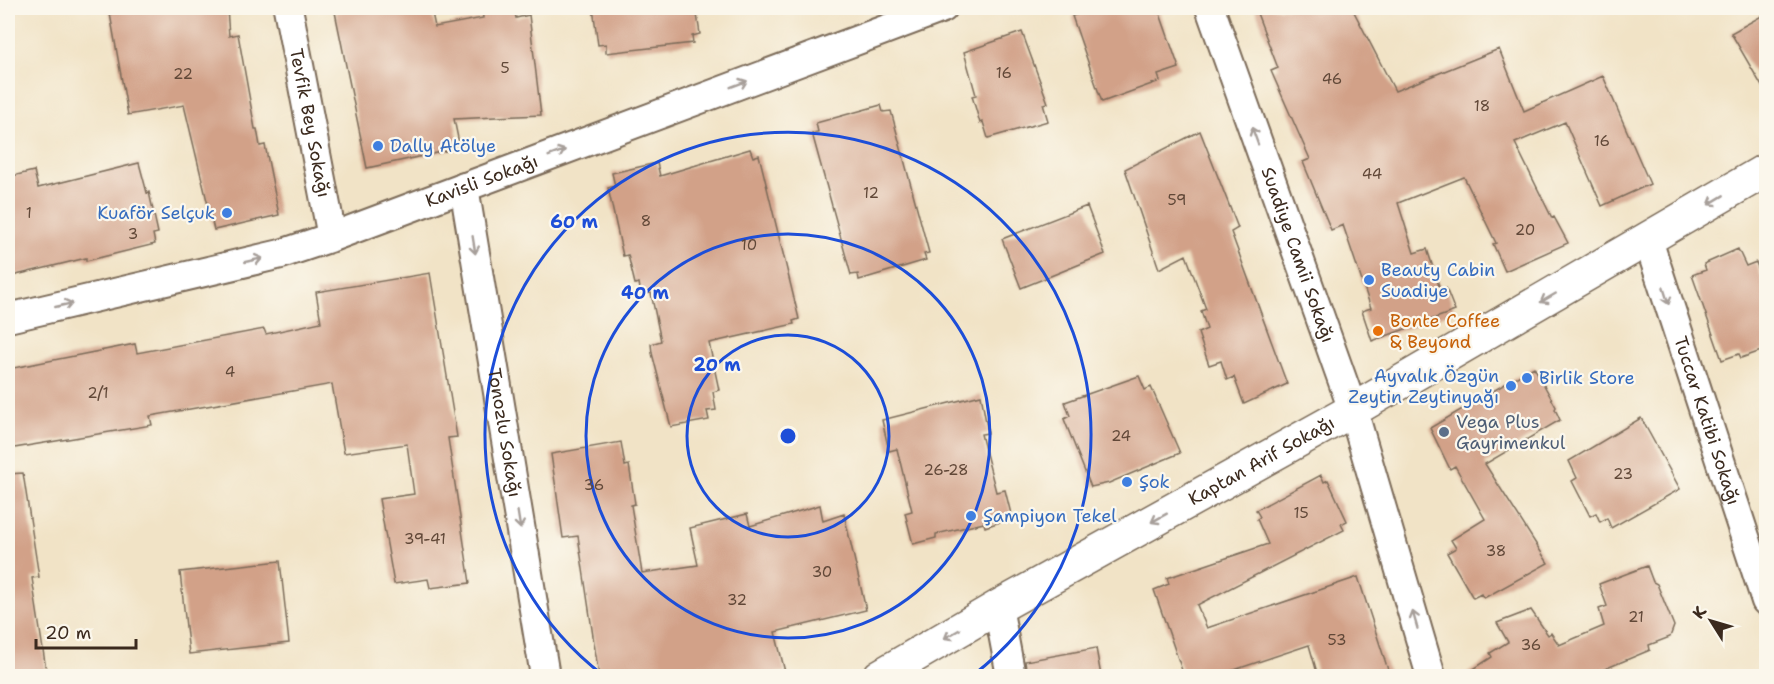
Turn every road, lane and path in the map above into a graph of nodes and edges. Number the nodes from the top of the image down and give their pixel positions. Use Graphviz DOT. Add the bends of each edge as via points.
graph roads {
  1 [pos="288,8"];
  2 [pos="943,8"];
  3 [pos="1210,8"];
  4 [pos="1767,170"];
  5 [pos="465,187"];
  6 [pos="332,237"];
  7 [pos="1648,240"];
  8 [pos="8,318"];
  9 [pos="1353,410"];
  10 [pos="1767,601"];
  11 [pos="998,607"];
  12 [pos="545,676"];
  13 [pos="880,676"];
  14 [pos="1011,676"];
  15 [pos="1431,676"];
  1 -- 6 [label="street, Tevfik Bey Sokağı"];
  5 -- 2 [label="street, Kavisli Sokağı, one-way"];
  9 -- 3 [label="street, Suadiye Camii Sokağı, one-way"];
  4 -- 7 [label="street, Kaptan Arif Sokağı, one-way"];
  5 -- 6 [label="street, Kavisli Sokağı"];
  5 -- 12 [label="street, Tonozlu Sokağı, one-way"];
  8 -- 6 [label="street, Kavisli Sokağı, one-way" via="273,256"];
  7 -- 9 [label="street, Kaptan Arif Sokağı, one-way"];
  7 -- 10 [label="street, Tuccar Katibi Sokağı, one-way"];
  9 -- 11 [label="street, Kaptan Arif Sokağı, one-way"];
  15 -- 9 [label="street, Suadiye Camii Sokağı, one-way"];
  11 -- 13 [label="street, Kaptan Arif Sokağı, one-way"];
  11 -- 14 [label="street"];
}
